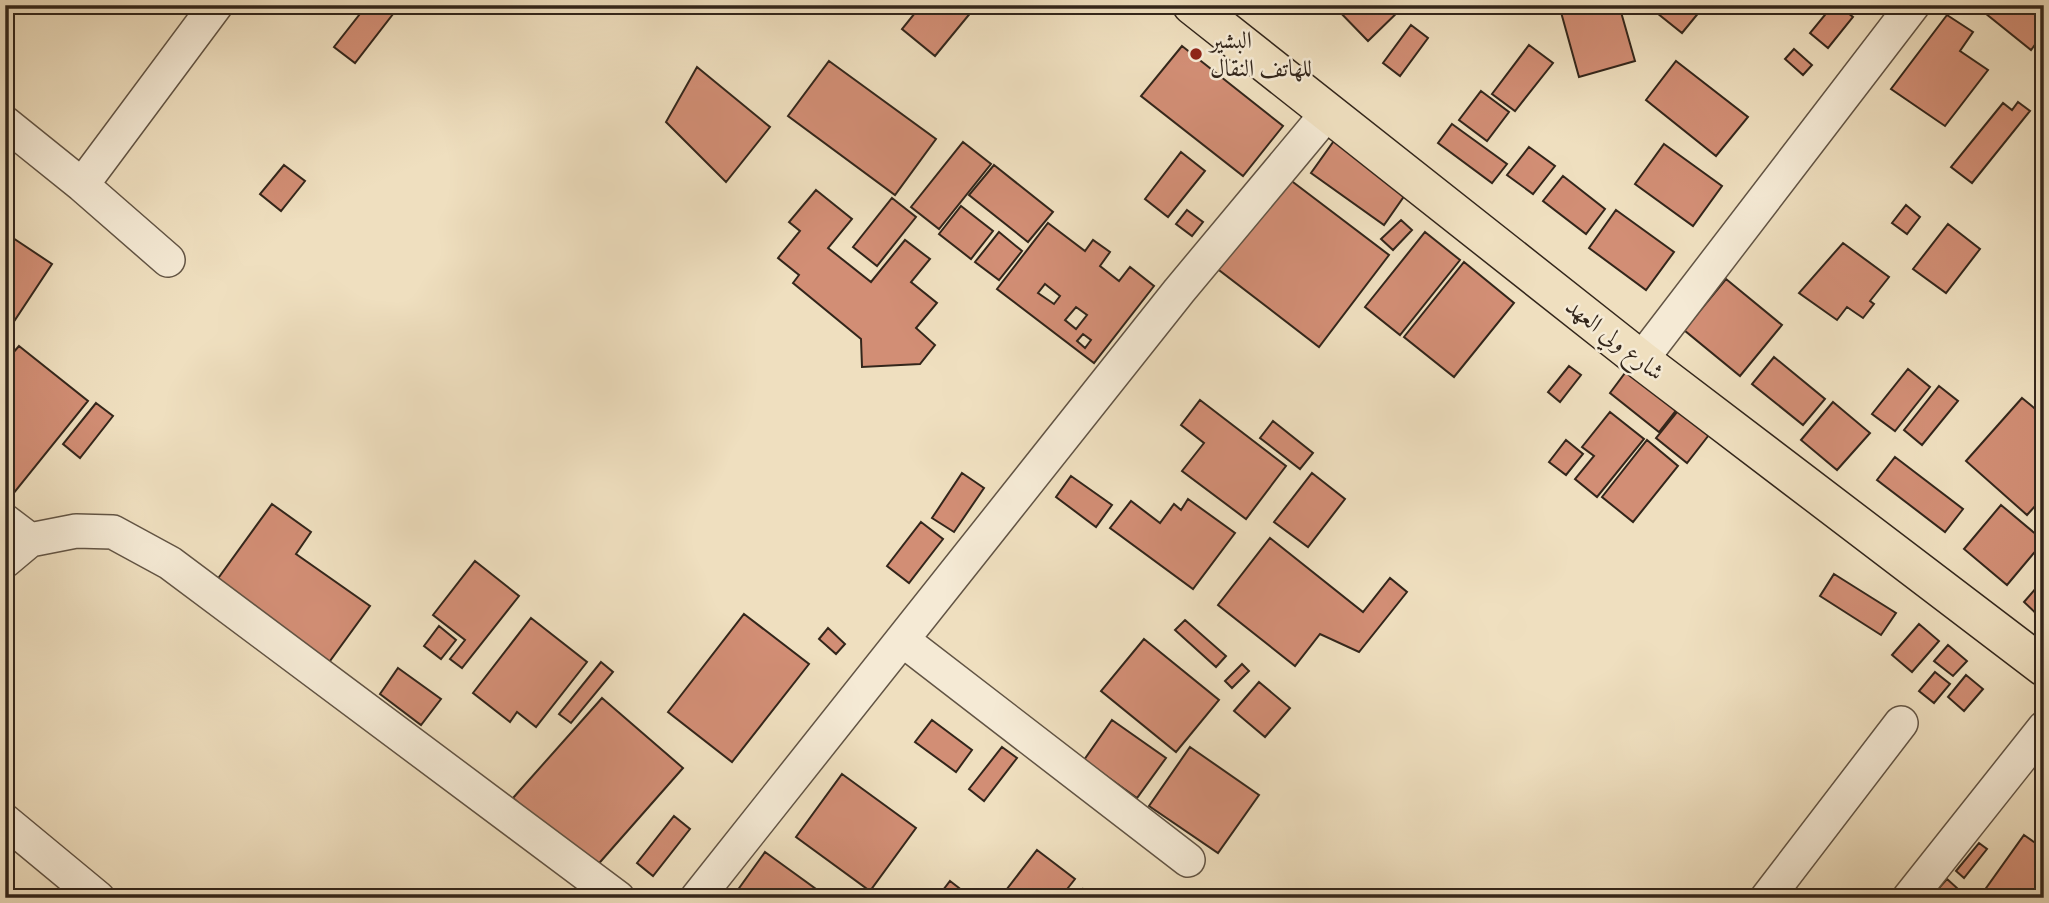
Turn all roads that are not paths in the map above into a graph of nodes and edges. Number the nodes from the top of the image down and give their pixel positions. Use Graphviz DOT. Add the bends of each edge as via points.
graph roads {
  1 [pos="216,5"];
  2 [pos="1913,5"];
  3 [pos="1200,8"];
  4 [pos="1329,111"];
  5 [pos="5,123"];
  6 [pos="82,184"];
  7 [pos="168,260"];
  8 [pos="1641,360"];
  9 [pos="14,541"];
  10 [pos="904,640"];
  11 [pos="2044,667"];
  12 [pos="1900,723"];
  13 [pos="2044,728"];
  14 [pos="5,821"];
  15 [pos="1188,860"];
  16 [pos="98,898"];
  17 [pos="618,898"];
  18 [pos="697,898"];
  19 [pos="1767,898"];
  20 [pos="1909,898"];
  1 -- 6 [label="street"];
  2 -- 8 [label="street"];
  3 -- 4 [label="main road, شارع ولي العهد"];
  4 -- 8 [label="main road, شارع ولي العهد"];
  4 -- 10 [label="street" via="1179,292"];
  5 -- 6 [label="street"];
  6 -- 7 [label="street"];
  8 -- 11 [label="main road, شارع ولي العهد"];
  9 -- 17 [label="street" via="76,531 113,532 170,563"];
  10 -- 15 [label="street"];
  10 -- 18 [label="street"];
  12 -- 19 [label="street"];
  13 -- 20 [label="street"];
  14 -- 16 [label="street"];
}
